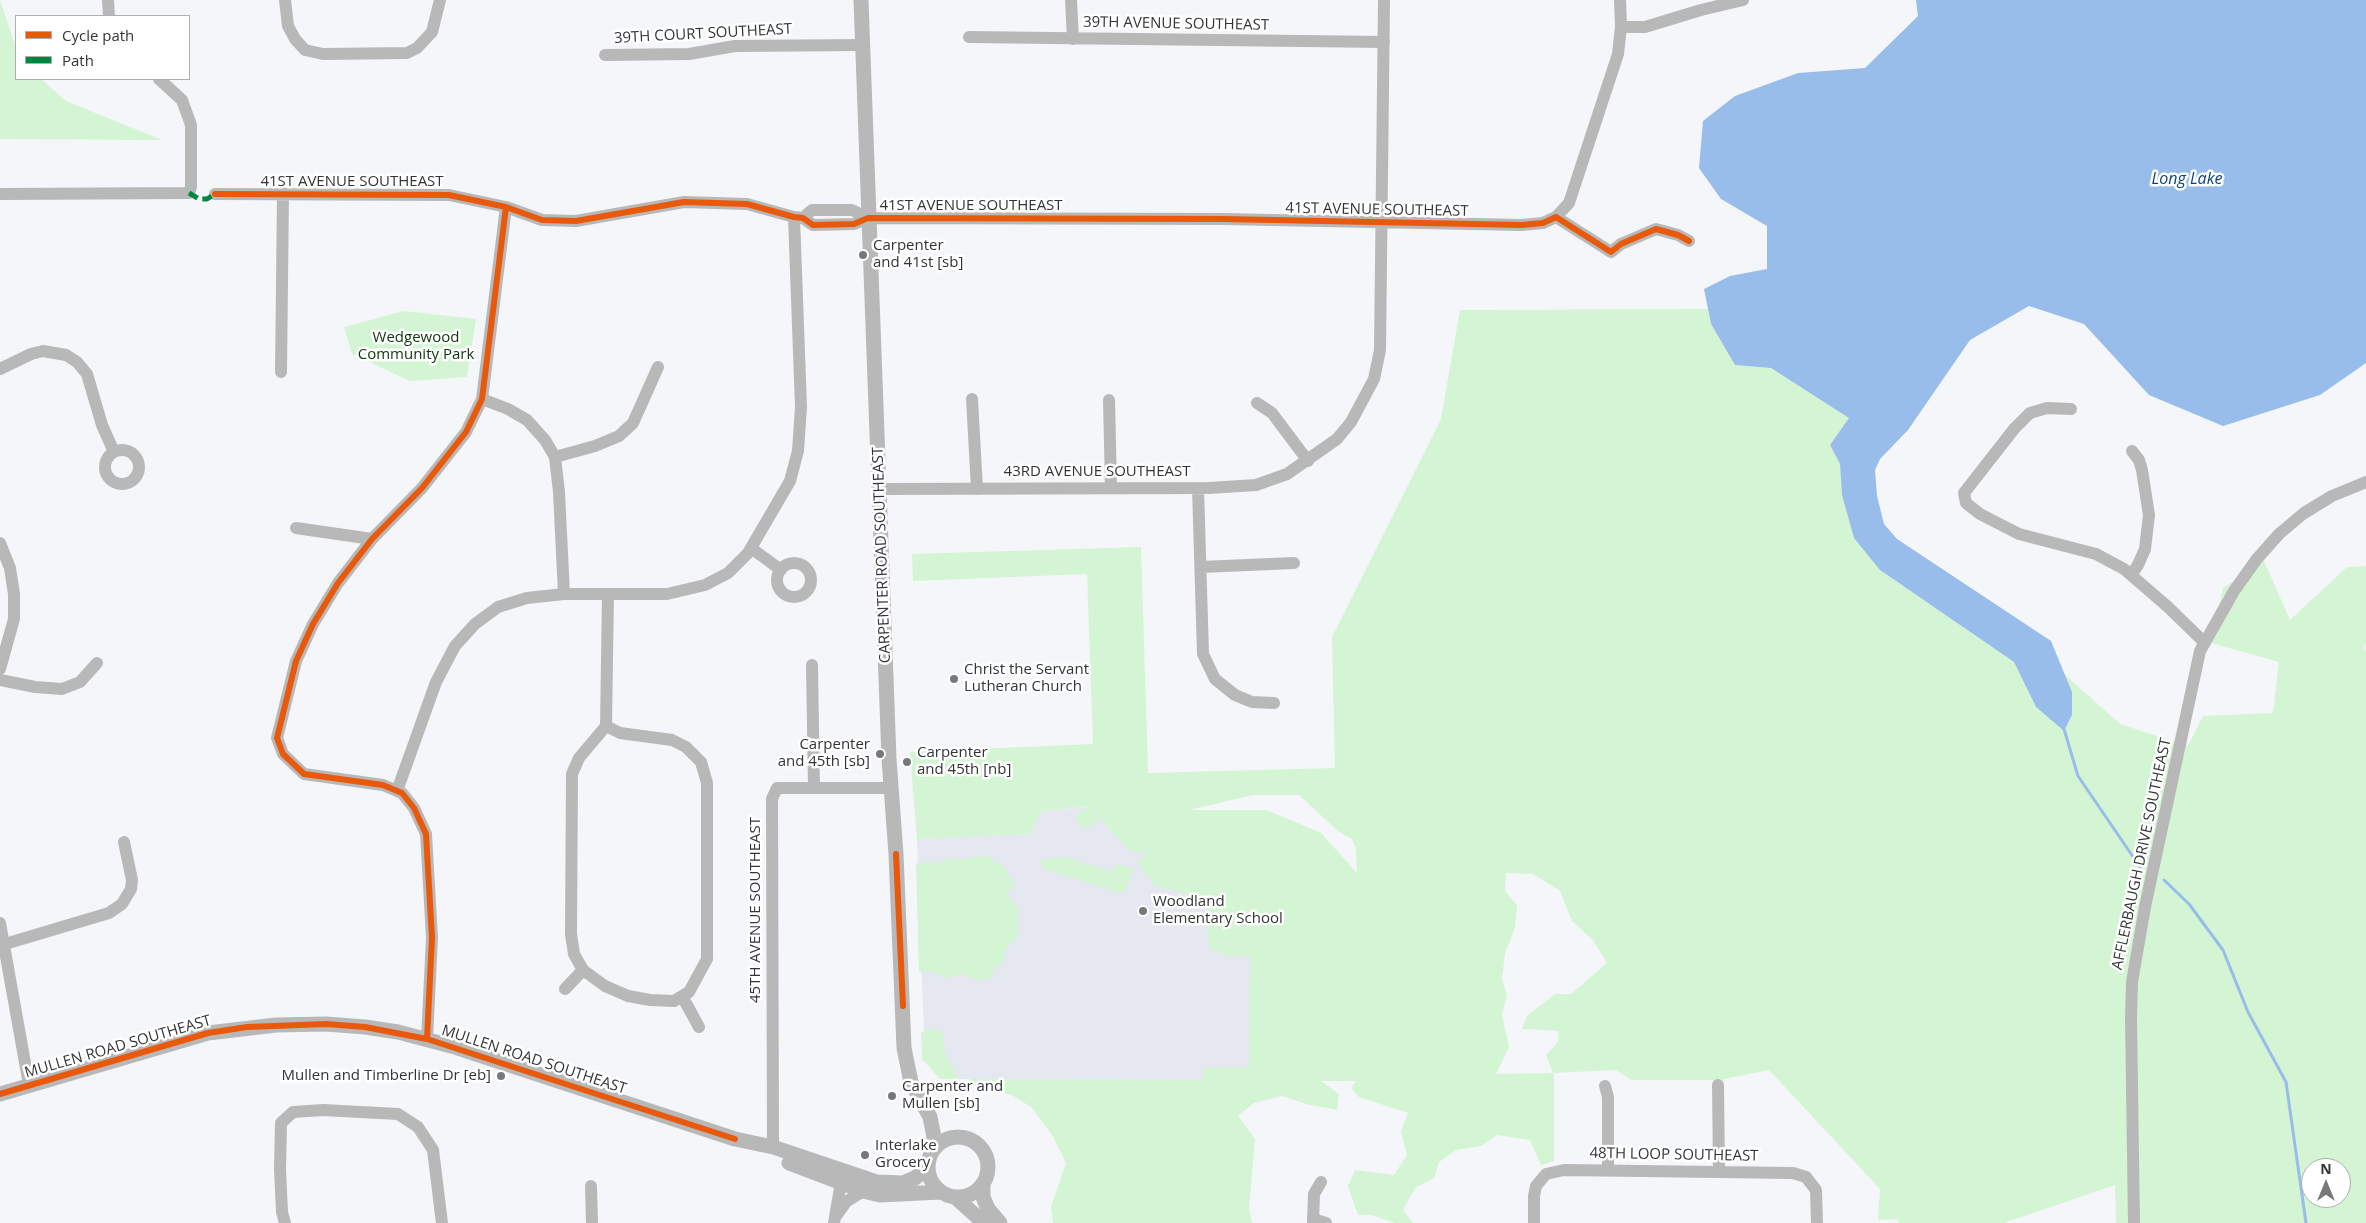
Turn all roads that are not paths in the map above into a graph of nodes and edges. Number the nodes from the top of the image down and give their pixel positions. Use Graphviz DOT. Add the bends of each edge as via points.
graph roads {
  1 [pos="108,0"];
  2 [pos="285,0"];
  3 [pos="440,0"];
  4 [pos="861,0"];
  5 [pos="1071,0"];
  6 [pos="1384,0"];
  7 [pos="1620,0"];
  8 [pos="1743,0"];
  9 [pos="109,15"];
  10 [pos="1621,27"];
  11 [pos="969,37"];
  12 [pos="1073,39"];
  13 [pos="1384,42"];
  14 [pos="863,45"];
  15 [pos="605,56"];
  16 [pos="160,80"];
  17 [pos="283,193"];
  18 [pos="0,194"];
  19 [pos="215,194"];
  20 [pos="506,207"];
  21 [pos="1556,217"];
  22 [pos="798,218"];
  23 [pos="868,218"];
  24 [pos="1382,222"];
  25 [pos="1688,241"];
  26 [pos="658,366"];
  27 [pos="0,369"];
  28 [pos="281,372"];
  29 [pos="482,399"];
  30 [pos="972,399"];
  31 [pos="1109,400"];
  32 [pos="1257,403"];
  33 [pos="2071,409"];
  34 [pos="2132,451"];
  35 [pos="114,452"];
  36 [pos="555,457"];
  37 [pos="1308,461"];
  38 [pos="2366,482"];
  39 [pos="1111,488"];
  40 [pos="1198,488"];
  41 [pos="880,489"];
  42 [pos="977,489"];
  43 [pos="296,528"];
  44 [pos="372,539"];
  45 [pos="0,543"];
  46 [pos="751,548"];
  47 [pos="1294,563"];
  48 [pos="1201,567"];
  49 [pos="780,570"];
  50 [pos="2130,574"];
  51 [pos="564,594"];
  52 [pos="608,594"];
  53 [pos="2205,644"];
  54 [pos="98,663"];
  55 [pos="812,665"];
  56 [pos="0,669"];
  57 [pos="0,680"];
  58 [pos="1274,703"];
  59 [pos="606,726"];
  60 [pos="814,788"];
  61 [pos="892,788"];
  62 [pos="397,792"];
  63 [pos="124,842"];
  64 [pos="0,923"];
  65 [pos="5,944"];
  66 [pos="583,970"];
  67 [pos="565,989"];
  68 [pos="682,996"];
  69 [pos="699,1026"];
  70 [pos="427,1039"];
  71 [pos="29,1085"];
  72 [pos="1718,1085"];
  73 [pos="1605,1086"];
  74 [pos="0,1094"];
  75 [pos="924,1105"];
  76 [pos="960,1137"];
  77 [pos="735,1139"];
  78 [pos="773,1148"];
  79 [pos="932,1154"];
  80 [pos="1608,1170"];
  81 [pos="1720,1172"];
  82 [pos="841,1182"];
  83 [pos="877,1182"];
  84 [pos="1321,1182"];
  85 [pos="591,1186"];
  86 [pos="982,1186"];
  87 [pos="863,1191"];
  88 [pos="948,1195"];
  89 [pos="834,1220"];
  90 [pos="1313,1221"];
  91 [pos="285,1223"];
  92 [pos="442,1223"];
  93 [pos="592,1223"];
  94 [pos="984,1223"];
  95 [pos="1000,1223"];
  96 [pos="1326,1223"];
  97 [pos="1534,1223"];
  98 [pos="1817,1223"];
  99 [pos="2134,1223"];
  1 -- 9 [label="street"];
  2 -- 3 [label="street" via="288,26 295,39 305,50 323,54 407,53 417,48 432,32"];
  4 -- 14 [label="street, CARPENTER ROAD SOUTHEAST"];
  5 -- 12 [label="street"];
  6 -- 13 [label="street, 43RD AVENUE SOUTHEAST"];
  7 -- 10 [label="street"];
  8 -- 10 [label="street" via="1645,27"];
  10 -- 21 [label="street" via="1618,54 1569,203"];
  11 -- 12 [label="street, 39TH AVENUE SOUTHEAST"];
  12 -- 13 [label="street, 39TH AVENUE SOUTHEAST"];
  13 -- 24 [label="street, 43RD AVENUE SOUTHEAST"];
  14 -- 15 [label="street, 39TH COURT SOUTHEAST" via="735,46 689,54"];
  14 -- 23 [label="street, CARPENTER ROAD SOUTHEAST"];
  16 -- 18 [label="street" via="178,96 189,116 193,134 188,193"];
  17 -- 19 [label="street, 41ST AVENUE SOUTHEAST"];
  17 -- 20 [label="street, 41ST AVENUE SOUTHEAST" via="449,195"];
  17 -- 28 [label="street"];
  20 -- 22 [label="street, 41ST AVENUE SOUTHEAST" via="542,220 576,221 684,202 747,204"];
  20 -- 29 [label="street"];
  21 -- 24 [label="street, 41ST AVENUE SOUTHEAST" via="1543,223 1522,225"];
  21 -- 25 [label="street" via="1611,252 1620,244 1656,230"];
  22 -- 23 [label="street, 41ST AVENUE SOUTHEAST" via="813,225 854,224"];
  22 -- 46 [label="street" via="801,407 798,450 790,481"];
  23 -- 24 [label="street, 41ST AVENUE SOUTHEAST"];
  23 -- 41 [label="street, CARPENTER ROAD SOUTHEAST"];
  24 -- 37 [label="street, 43RD AVENUE SOUTHEAST" via="1380,350 1374,380 1346,428"];
  26 -- 36 [label="street" via="633,423 619,436"];
  27 -- 35 [label="street" via="43,351 66,355 76,362 87,374 102,425"];
  29 -- 36 [label="street" via="528,420"];
  29 -- 44 [label="street" via="466,432 422,488"];
  30 -- 42 [label="street"];
  31 -- 39 [label="street"];
  32 -- 37 [label="street" via="1272,413"];
  33 -- 50 [label="street" via="2047,408 2030,413 1964,493 1966,503 2018,534 2096,554"];
  34 -- 50 [label="street" via="2142,470 2149,515 2145,549"];
  36 -- 51 [label="street"];
  37 -- 40 [label="street, 43RD AVENUE SOUTHEAST" via="1287,474 1256,485"];
  38 -- 53 [label="street, AFFLERBAUGH DRIVE SOUTHEAST" via="2332,496 2279,534 2245,575"];
  39 -- 40 [label="street, 43RD AVENUE SOUTHEAST"];
  39 -- 42 [label="street, 43RD AVENUE SOUTHEAST"];
  40 -- 48 [label="street"];
  41 -- 42 [label="street, 43RD AVENUE SOUTHEAST"];
  41 -- 61 [label="street, CARPENTER ROAD SOUTHEAST"];
  43 -- 44 [label="street"];
  44 -- 62 [label="street" via="338,583 313,624 296,661 277,738 283,754 304,774 383,785"];
  45 -- 56 [label="street" via="10,568 14,594 14,618"];
  46 -- 49 [label="street"];
  46 -- 52 [label="street" via="728,574 705,586 667,594"];
  47 -- 48 [label="street"];
  48 -- 58 [label="street" via="1203,654 1215,679 1235,695 1252,702"];
  50 -- 53 [label="street"];
  51 -- 52 [label="street"];
  51 -- 62 [label="street" via="527,598 498,607 475,624 455,646 436,682"];
  52 -- 59 [label="street"];
  53 -- 99 [label="street, AFFLERBAUGH DRIVE SOUTHEAST" via="2200,651 2132,982"];
  54 -- 57 [label="street" via="80,682 62,689"];
  55 -- 60 [label="street"];
  59 -- 66 [label="street" via="579,758 572,774 571,934 574,954"];
  59 -- 68 [label="street" via="620,734 672,740 686,747 701,762 706,783 707,959 689,992"];
  60 -- 61 [label="street, 45TH AVENUE SOUTHEAST"];
  60 -- 78 [label="street, 45TH AVENUE SOUTHEAST" via="777,788 772,799"];
  61 -- 75 [label="street, CARPENTER ROAD SOUTHEAST" via="905,1061 911,1082"];
  62 -- 70 [label="street" via="402,793 414,808 426,834 432,938"];
  63 -- 65 [label="street" via="132,880 131,890 122,904 109,913"];
  64 -- 65 [label="street"];
  65 -- 71 [label="street"];
  66 -- 67 [label="street"];
  66 -- 68 [label="street" via="605,986 628,996 650,1000 674,1000"];
  68 -- 69 [label="street"];
  70 -- 71 [label="street, MULLEN ROAD SOUTHEAST" via="365,1026 301,1024 247,1027 208,1033"];
  70 -- 77 [label="street, MULLEN ROAD SOUTHEAST"];
  71 -- 74 [label="street, MULLEN ROAD SOUTHEAST"];
  72 -- 81 [label="street"];
  73 -- 80 [label="street" via="1608,1097"];
  75 -- 76 [label="street, CARPENTER ROAD SOUTHEAST" via="946,1128"];
  75 -- 79 [label="street, CARPENTER ROAD SOUTHEAST" via="932,1125"];
  76 -- 79 [label="street" via="948,1139"];
  76 -- 86 [label="street" via="980,1146 988,1160 989,1171"];
  77 -- 78 [label="street, MULLEN ROAD SOUTHEAST"];
  77 -- 82 [label="street, MULLEN ROAD SOUTHEAST" via="764,1154"];
  78 -- 83 [label="street, MULLEN ROAD SOUTHEAST"];
  79 -- 83 [label="street, MULLEN ROAD SOUTHEAST" via="915,1178 903,1183"];
  79 -- 88 [label="street" via="929,1176 934,1185"];
  80 -- 81 [label="street, 48TH LOOP SOUTHEAST"];
  80 -- 97 [label="street, 48TH LOOP SOUTHEAST" via="1555,1170 1546,1174 1534,1190"];
  81 -- 98 [label="street, 48TH LOOP SOUTHEAST" via="1793,1173 1806,1177 1816,1190"];
  82 -- 83 [label="street"];
  82 -- 87 [label="street, MULLEN ROAD SOUTHEAST"];
  82 -- 89 [label="street"];
  84 -- 90 [label="street" via="1314,1194"];
  85 -- 93 [label="street"];
  86 -- 88 [label="street" via="970,1195"];
  86 -- 95 [label="street" via="988,1209"];
  87 -- 88 [label="street, MULLEN ROAD SOUTHEAST" via="893,1196"];
  87 -- 89 [label="street" via="846,1202"];
  88 -- 94 [label="street"];
  90 -- 96 [label="street"];
  91 -- 92 [label="street" via="282,1212 281,1123 293,1112 323,1110 398,1114 418,1127 433,1150"];
}
